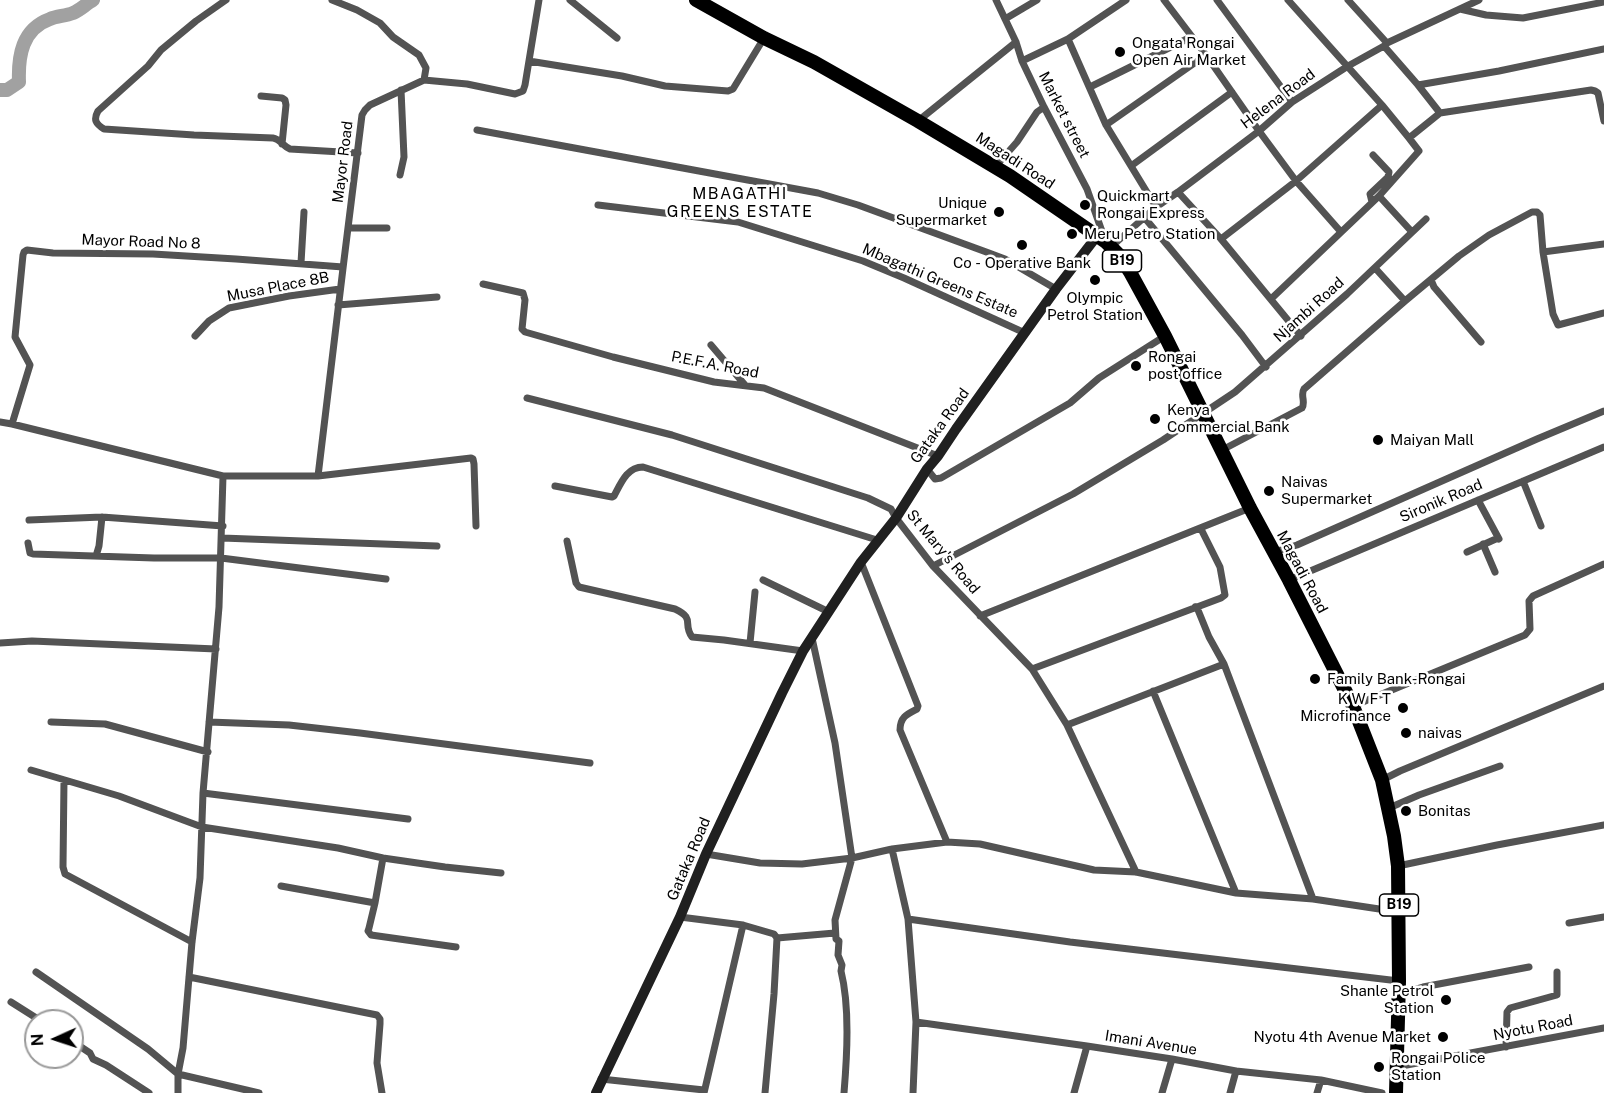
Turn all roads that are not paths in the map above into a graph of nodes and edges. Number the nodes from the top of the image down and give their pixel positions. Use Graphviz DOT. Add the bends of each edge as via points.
graph roads {
  1 [pos="226,0"];
  2 [pos="332,0"];
  3 [pos="539,0"];
  4 [pos="570,0"];
  5 [pos="696,0"];
  6 [pos="996,0"];
  7 [pos="1037,0"];
  8 [pos="1126,0"];
  9 [pos="1164,0"];
  10 [pos="1217,0"];
  11 [pos="1288,0"];
  12 [pos="1348,0"];
  13 [pos="1479,0"];
  14 [pos="1604,3"];
  15 [pos="1460,9"];
  16 [pos="1005,19"];
  17 [pos="1191,37"];
  18 [pos="617,38"];
  19 [pos="764,38"];
  20 [pos="1068,39"];
  21 [pos="1016,42"];
  22 [pos="1385,44"];
  23 [pos="1604,49"];
  24 [pos="1206,55"];
  25 [pos="529,61"];
  26 [pos="1022,61"];
  27 [pos="1348,66"];
  28 [pos="424,80"];
  29 [pos="1418,85"];
  30 [pos="1090,87"];
  31 [pos="401,90"];
  32 [pos="1232,92"];
  33 [pos="261,96"];
  34 [pos="1292,102"];
  35 [pos="1382,105"];
  36 [pos="1044,107"];
  37 [pos="1440,113"];
  38 [pos="918,121"];
  39 [pos="1604,121"];
  40 [pos="1106,125"];
  41 [pos="477,130"];
  42 [pos="1259,131"];
  43 [pos="1409,138"];
  44 [pos="282,144"];
  45 [pos="357,153"];
  46 [pos="1373,155"];
  47 [pos="1131,166"];
  48 [pos="995,167"];
  49 [pos="400,175"];
  50 [pos="1296,181"];
  51 [pos="1178,192"];
  52 [pos="1378,196"];
  53 [pos="1372,202"];
  54 [pos="597,205"];
  55 [pos="1156,207"];
  56 [pos="304,212"];
  57 [pos="1144,217"];
  58 [pos="1426,219"];
  59 [pos="348,228"];
  60 [pos="387,228"];
  61 [pos="1341,232"];
  62 [pos="1412,232"];
  63 [pos="1221,239"];
  64 [pos="1105,242"];
  65 [pos="1604,244"];
  66 [pos="1543,252"];
  67 [pos="301,263"];
  68 [pos="343,267"];
  69 [pos="1375,268"];
  70 [pos="1431,280"];
  71 [pos="483,284"];
  72 [pos="340,288"];
  73 [pos="1056,289"];
  74 [pos="437,297"];
  75 [pos="1272,299"];
  76 [pos="1405,301"];
  77 [pos="338,305"];
  78 [pos="1604,313"];
  79 [pos="1025,333"];
  80 [pos="195,336"];
  81 [pos="1165,336"];
  82 [pos="1301,336"];
  83 [pos="1481,342"];
  84 [pos="711,345"];
  85 [pos="1266,367"];
  86 [pos="745,385"];
  87 [pos="527,398"];
  88 [pos="1604,411"];
  89 [pos="1204,414"];
  90 [pos="0,422"];
  91 [pos="12,424"];
  92 [pos="1604,447"];
  93 [pos="1221,450"];
  94 [pos="938,456"];
  95 [pos="927,469"];
  96 [pos="224,476"];
  97 [pos="318,476"];
  98 [pos="1522,481"];
  99 [pos="555,486"];
  100 [pos="1478,500"];
  101 [pos="1250,508"];
  102 [pos="102,517"];
  103 [pos="896,518"];
  104 [pos="29,520"];
  105 [pos="223,526"];
  106 [pos="476,526"];
  107 [pos="1541,526"];
  108 [pos="1201,529"];
  109 [pos="222,538"];
  110 [pos="877,540"];
  111 [pos="567,541"];
  112 [pos="28,543"];
  113 [pos="1483,544"];
  114 [pos="437,546"];
  115 [pos="1274,552"];
  116 [pos="1467,552"];
  117 [pos="96,556"];
  118 [pos="221,558"];
  119 [pos="861,562"];
  120 [pos="1604,564"];
  121 [pos="933,566"];
  122 [pos="1495,572"];
  123 [pos="386,579"];
  124 [pos="763,580"];
  125 [pos="1289,580"];
  126 [pos="755,592"];
  127 [pos="1195,608"];
  128 [pos="829,612"];
  129 [pos="981,616"];
  130 [pos="812,638"];
  131 [pos="0,643"];
  132 [pos="750,644"];
  133 [pos="216,649"];
  134 [pos="803,651"];
  135 [pos="1224,664"];
  136 [pos="1032,669"];
  137 [pos="1604,686"];
  138 [pos="1153,692"];
  139 [pos="1353,706"];
  140 [pos="51,722"];
  141 [pos="209,722"];
  142 [pos="1068,725"];
  143 [pos="207,752"];
  144 [pos="590,764"];
  145 [pos="1500,766"];
  146 [pos="31,770"];
  147 [pos="64,780"];
  148 [pos="1382,780"];
  149 [pos="204,793"];
  150 [pos="1389,808"];
  151 [pos="408,819"];
  152 [pos="1604,825"];
  153 [pos="202,827"];
  154 [pos="947,842"];
  155 [pos="892,849"];
  156 [pos="706,854"];
  157 [pos="383,858"];
  158 [pos="852,858"];
  159 [pos="1398,866"];
  160 [pos="1136,872"];
  161 [pos="501,873"];
  162 [pos="281,886"];
  163 [pos="1236,893"];
  164 [pos="1313,900"];
  165 [pos="375,903"];
  166 [pos="1399,912"];
  167 [pos="680,917"];
  168 [pos="1604,917"];
  169 [pos="908,920"];
  170 [pos="1569,923"];
  171 [pos="744,925"];
  172 [pos="835,933"];
  173 [pos="777,938"];
  174 [pos="192,942"];
  175 [pos="456,947"];
  176 [pos="1529,967"];
  177 [pos="36,972"];
  178 [pos="1557,972"];
  179 [pos="189,977"];
  180 [pos="1399,987"];
  181 [pos="11,1002"];
  182 [pos="24,1010"];
  183 [pos="916,1022"];
  184 [pos="1604,1028"];
  185 [pos="1087,1046"];
  186 [pos="1506,1047"];
  187 [pos="84,1049"];
  188 [pos="1172,1059"];
  189 [pos="1396,1067"];
  190 [pos="1236,1071"];
  191 [pos="178,1074"];
  192 [pos="601,1079"];
  193 [pos="1321,1080"];
  194 [pos="704,1091"];
  195 [pos="149,1093"];
  196 [pos="178,1093"];
  197 [pos="259,1093"];
  198 [pos="382,1093"];
  199 [pos="596,1093"];
  200 [pos="765,1093"];
  201 [pos="844,1093"];
  202 [pos="913,1093"];
  203 [pos="1074,1093"];
  204 [pos="1162,1093"];
  205 [pos="1230,1093"];
  206 [pos="1317,1093"];
  207 [pos="1380,1093"];
  208 [pos="1396,1093"];
  1 -- 44 [label="street" via="161,50 98,111 95,122 104,129 273,138"];
  2 -- 28 [label="street" via="380,23 419,55 426,68"];
  3 -- 25 [label="street, Mayor Road"];
  4 -- 18 [label="street"];
  5 -- 19 [label="highway, Magadi Road / B19"];
  6 -- 16 [label="street, Market street"];
  7 -- 16 [label="street"];
  8 -- 20 [label="street"];
  9 -- 17 [label="street"];
  10 -- 34 [label="street"];
  11 -- 27 [label="street"];
  12 -- 22 [label="street"];
  13 -- 15 [label="street, Helena Road"];
  14 -- 15 [label="street" via="1523,18"];
  15 -- 22 [label="street, Helena Road"];
  16 -- 21 [label="street, Market street"];
  17 -- 24 [label="street"];
  17 -- 30 [label="street"];
  19 -- 25 [label="street" via="733,90 728,91 665,86"];
  19 -- 38 [label="highway, Magadi Road / B19"];
  20 -- 26 [label="street"];
  20 -- 30 [label="street"];
  21 -- 26 [label="street, Market street"];
  21 -- 38 [label="street"];
  22 -- 27 [label="street, Helena Road"];
  22 -- 29 [label="street"];
  23 -- 29 [label="street"];
  24 -- 32 [label="street"];
  24 -- 40 [label="street"];
  25 -- 28 [label="street, Mayor Road" via="523,91 515,94"];
  26 -- 36 [label="street, Market street"];
  27 -- 34 [label="street, Helena Road"];
  27 -- 35 [label="street"];
  28 -- 31 [label="street, Mayor Road"];
  29 -- 37 [label="street"];
  30 -- 40 [label="street"];
  31 -- 45 [label="street, Mayor Road" via="365,110"];
  31 -- 49 [label="street" via="404,157"];
  32 -- 42 [label="street"];
  32 -- 47 [label="street"];
  33 -- 44 [label="street" via="285,100"];
  34 -- 42 [label="street, Helena Road"];
  35 -- 43 [label="street"];
  35 -- 50 [label="street"];
  36 -- 48 [label="street"];
  36 -- 64 [label="street, Market street" via="1087,189"];
  37 -- 39 [label="street" via="1591,90 1598,93"];
  37 -- 43 [label="street"];
  38 -- 48 [label="highway, Magadi Road / B19"];
  40 -- 47 [label="street"];
  41 -- 73 [label="street" via="858,204 1005,259"];
  42 -- 50 [label="street"];
  42 -- 51 [label="street, Helena Road"];
  43 -- 52 [label="street" via="1419,151"];
  44 -- 45 [label="street" via="290,148"];
  45 -- 59 [label="street, Mayor Road"];
  46 -- 53 [label="street" via="1389,176 1370,194"];
  47 -- 55 [label="street"];
  48 -- 64 [label="highway, Magadi Road / B19"];
  50 -- 61 [label="street"];
  50 -- 63 [label="street"];
  51 -- 55 [label="street, Helena Road"];
  51 -- 63 [label="street"];
  52 -- 53 [label="street"];
  52 -- 62 [label="street"];
  53 -- 61 [label="street"];
  54 -- 79 [label="street, Mbagathi Greens Estate" via="738,222 863,261"];
  55 -- 57 [label="street, Helena Road"];
  56 -- 67 [label="street"];
  57 -- 64 [label="street, Helena Road"];
  57 -- 85 [label="street"];
  58 -- 62 [label="street, Njambi Road"];
  59 -- 60 [label="street"];
  59 -- 68 [label="street, Mayor Road"];
  61 -- 75 [label="street"];
  62 -- 69 [label="street, Njambi Road"];
  63 -- 75 [label="street"];
  64 -- 73 [label="street, Gataka Road"];
  64 -- 81 [label="highway, Magadi Road / B19" via="1130,272"];
  65 -- 66 [label="street"];
  66 -- 70 [label="street" via="1540,215 1532,212 1489,235"];
  66 -- 78 [label="street" via="1558,325"];
  67 -- 68 [label="street, Mayor Road No 8"];
  67 -- 91 [label="street, Mayor Road No 8" via="27,250 23,255 15,337 30,365"];
  68 -- 72 [label="street, Mayor Road"];
  69 -- 76 [label="street"];
  69 -- 82 [label="street, Njambi Road"];
  70 -- 76 [label="street"];
  70 -- 83 [label="street"];
  71 -- 86 [label="street, P.E.F.A. Road" via="523,293 525,333 714,382"];
  72 -- 77 [label="street, Mayor Road"];
  72 -- 80 [label="street, Musa Place 8B" via="229,309 209,321"];
  73 -- 79 [label="street, Gataka Road"];
  74 -- 77 [label="street"];
  75 -- 82 [label="street"];
  76 -- 93 [label="street" via="1304,389 1302,408"];
  77 -- 97 [label="street, Mayor Road"];
  79 -- 94 [label="street, Gataka Road"];
  81 -- 89 [label="highway, Magadi Road / B19"];
  81 -- 95 [label="street" via="1099,378 1070,403 941,478 935,479"];
  82 -- 85 [label="street, Njambi Road"];
  84 -- 86 [label="street"];
  85 -- 89 [label="street, Njambi Road"];
  86 -- 94 [label="street, P.E.F.A. Road" via="764,388"];
  87 -- 103 [label="street, St Mary's Road" via="672,435 868,498 891,509"];
  88 -- 115 [label="street"];
  89 -- 93 [label="highway, Magadi Road / B19"];
  89 -- 121 [label="street, Njambi Road" via="1073,494"];
  90 -- 91 [label="street"];
  91 -- 96 [label="street"];
  92 -- 98 [label="street, Sironik Road"];
  93 -- 101 [label="highway, Magadi Road / B19"];
  94 -- 95 [label="street, Gataka Road"];
  95 -- 103 [label="street, Gataka Road"];
  96 -- 97 [label="street"];
  96 -- 105 [label="street"];
  97 -- 106 [label="street" via="471,458"];
  98 -- 100 [label="street, Sironik Road"];
  98 -- 107 [label="street"];
  99 -- 110 [label="street" via="612,497 630,470 643,468"];
  100 -- 113 [label="street" via="1498,538"];
  100 -- 125 [label="street, Sironik Road"];
  101 -- 108 [label="street"];
  101 -- 115 [label="highway, Magadi Road / B19"];
  102 -- 104 [label="street"];
  102 -- 105 [label="street"];
  102 -- 117 [label="street"];
  103 -- 110 [label="street, Gataka Road"];
  103 -- 121 [label="street, St Mary's Road"];
  105 -- 109 [label="street"];
  108 -- 127 [label="street" via="1220,567 1225,594"];
  108 -- 129 [label="street"];
  109 -- 114 [label="street"];
  109 -- 118 [label="street"];
  110 -- 119 [label="street, Gataka Road"];
  111 -- 132 [label="street" via="579,587 675,609 687,619 692,638"];
  112 -- 117 [label="street" via="33,555"];
  113 -- 116 [label="street"];
  113 -- 122 [label="street"];
  115 -- 125 [label="highway, Magadi Road / B19"];
  117 -- 118 [label="street"];
  118 -- 123 [label="street"];
  118 -- 133 [label="street"];
  119 -- 128 [label="street, Gataka Road"];
  119 -- 154 [label="street" via="918,706 904,716 900,730"];
  120 -- 139 [label="street" via="1533,596 1529,601 1530,629 1525,635"];
  121 -- 129 [label="street, St Mary's Road"];
  124 -- 128 [label="street"];
  125 -- 139 [label="highway, Magadi Road / B19"];
  126 -- 132 [label="street"];
  127 -- 135 [label="street"];
  127 -- 136 [label="street"];
  128 -- 130 [label="street, Gataka Road"];
  129 -- 136 [label="street, St Mary's Road"];
  130 -- 134 [label="street, Gataka Road"];
  130 -- 158 [label="street" via="835,743"];
  131 -- 133 [label="street"];
  132 -- 134 [label="street"];
  133 -- 141 [label="street"];
  134 -- 156 [label="street, Gataka Road"];
  135 -- 138 [label="street"];
  135 -- 164 [label="street"];
  136 -- 142 [label="street, St Mary's Road"];
  137 -- 148 [label="street"];
  138 -- 142 [label="street"];
  138 -- 163 [label="street"];
  139 -- 148 [label="highway, Magadi Road / B19"];
  140 -- 143 [label="street" via="105,724"];
  141 -- 143 [label="street"];
  141 -- 144 [label="street" via="289,725"];
  142 -- 160 [label="street, St Mary's Road"];
  143 -- 149 [label="street"];
  145 -- 150 [label="street"];
  146 -- 147 [label="street"];
  147 -- 153 [label="street"];
  147 -- 174 [label="street" via="65,874"];
  148 -- 150 [label="highway, Magadi Road / B19"];
  149 -- 151 [label="street"];
  149 -- 153 [label="street"];
  150 -- 159 [label="highway, Magadi Road / B19"];
  152 -- 159 [label="street"];
  153 -- 157 [label="street"];
  153 -- 174 [label="street"];
  154 -- 155 [label="street"];
  154 -- 160 [label="street" via="980,844 1094,870"];
  155 -- 158 [label="street"];
  155 -- 169 [label="street"];
  156 -- 158 [label="street" via="760,863 802,864"];
  156 -- 167 [label="street, Gataka Road"];
  157 -- 161 [label="street"];
  157 -- 165 [label="street"];
  158 -- 172 [label="street"];
  159 -- 166 [label="highway, Magadi Road / B19"];
  160 -- 163 [label="street"];
  162 -- 165 [label="street"];
  163 -- 164 [label="street"];
  164 -- 166 [label="street"];
  165 -- 175 [label="street" via="371,935"];
  166 -- 180 [label="highway, Magadi Road / B19"];
  167 -- 171 [label="street"];
  167 -- 192 [label="street, Gataka Road"];
  168 -- 170 [label="street"];
  169 -- 180 [label="street"];
  169 -- 183 [label="street"];
  171 -- 173 [label="street"];
  171 -- 194 [label="street"];
  172 -- 173 [label="street"];
  172 -- 201 [label="street" via="846,1009"];
  173 -- 200 [label="street"];
  174 -- 179 [label="street"];
  176 -- 180 [label="street" via="1423,987"];
  177 -- 191 [label="street" via="148,1048"];
  178 -- 186 [label="street" via="1557,995 1507,1012"];
  179 -- 191 [label="street"];
  179 -- 198 [label="street" via="377,1015 377,1063"];
  180 -- 189 [label="highway, Magadi Road / B19"];
  181 -- 182 [label="street"];
  183 -- 185 [label="street, Imani Avenue"];
  183 -- 202 [label="street"];
  184 -- 186 [label="street, Nyotu Road"];
  185 -- 188 [label="street, Imani Avenue"];
  185 -- 203 [label="street"];
  186 -- 189 [label="street, Nyotu Road"];
  187 -- 195 [label="street" via="93,1059"];
  188 -- 190 [label="street, Imani Avenue"];
  188 -- 204 [label="street"];
  189 -- 208 [label="highway, Magadi Road / B19"];
  190 -- 193 [label="street, Imani Avenue"];
  190 -- 205 [label="street"];
  191 -- 196 [label="street"];
  191 -- 197 [label="street"];
  192 -- 194 [label="street"];
  192 -- 199 [label="street, Gataka Road"];
  193 -- 206 [label="street"];
  193 -- 207 [label="street, Imani Avenue"];
}
